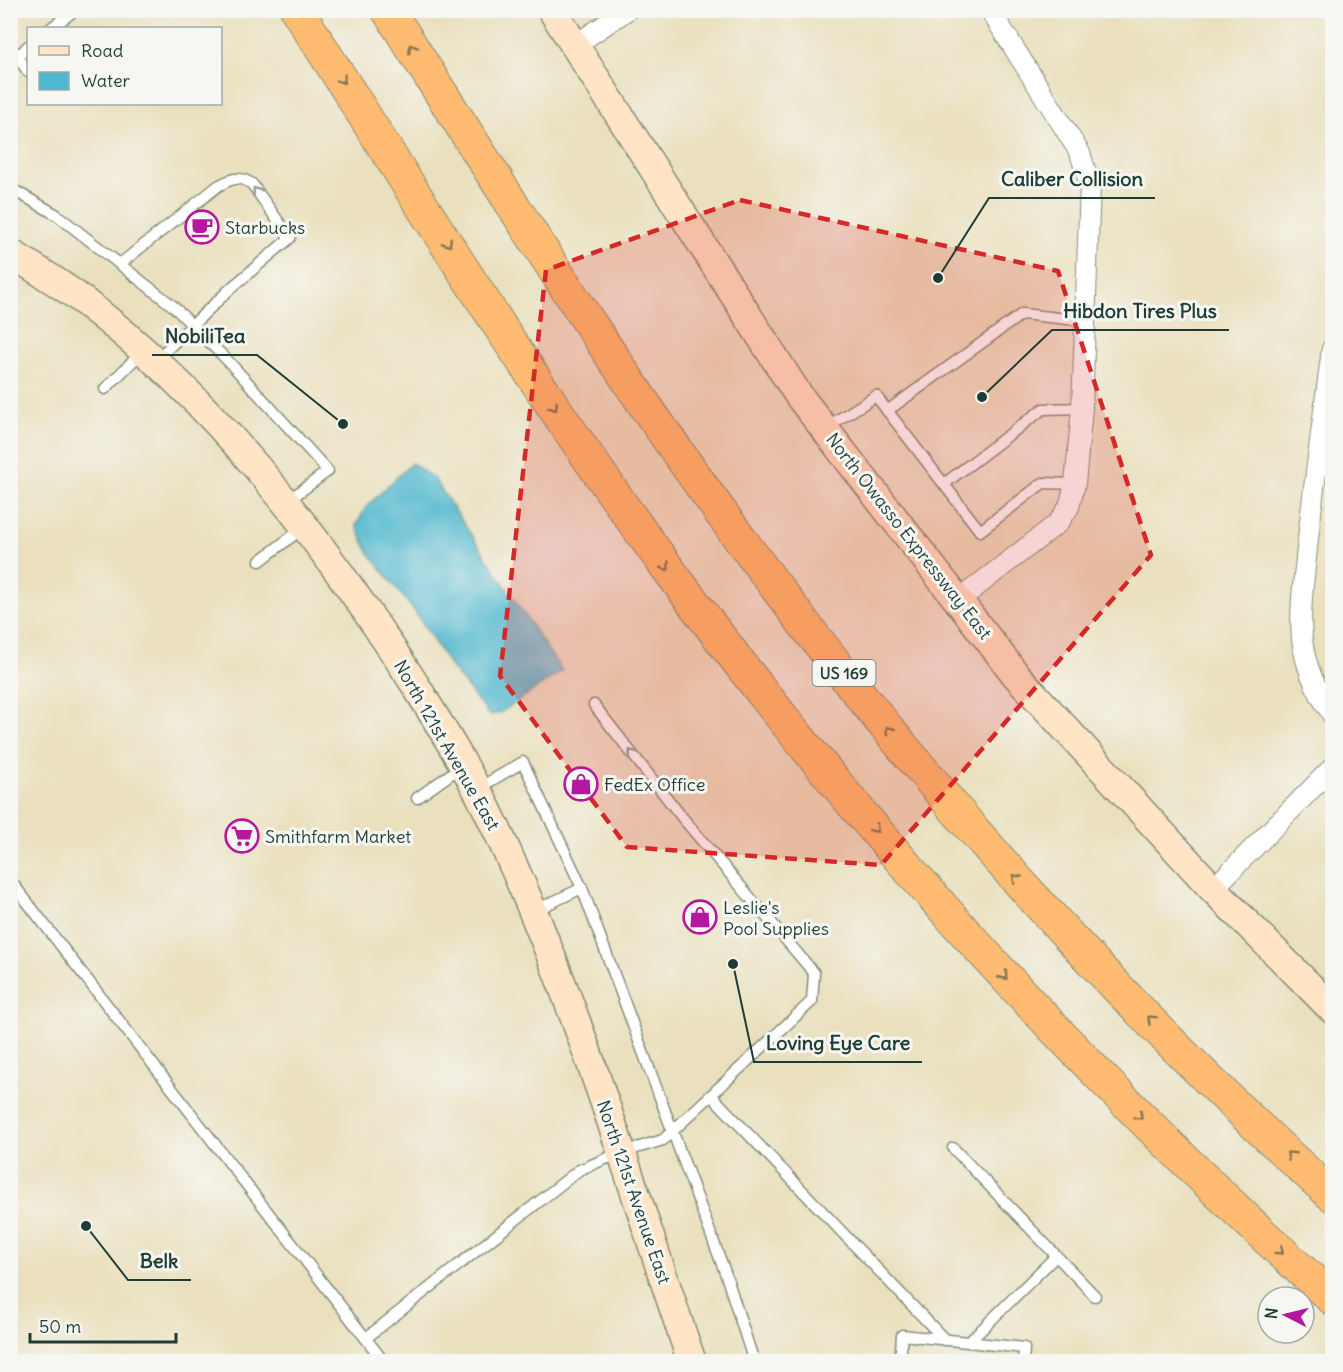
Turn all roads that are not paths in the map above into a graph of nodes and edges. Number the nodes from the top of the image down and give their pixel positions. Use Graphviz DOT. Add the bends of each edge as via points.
graph roads {
  1 [pos="75,10"];
  2 [pos="297,10"];
  3 [pos="388,10"];
  4 [pos="552,10"];
  5 [pos="627,10"];
  6 [pos="990,10"];
  7 [pos="52,27"];
  8 [pos="10,45"];
  9 [pos="575,45"];
  10 [pos="27,47"];
  11 [pos="14,61"];
  12 [pos="27,71"];
  13 [pos="10,188"];
  14 [pos="10,253"];
  15 [pos="120,264"];
  16 [pos="1086,321"];
  17 [pos="191,324"];
  18 [pos="1332,349"];
  19 [pos="148,357"];
  20 [pos="105,389"];
  21 [pos="1082,408"];
  22 [pos="887,411"];
  23 [pos="825,428"];
  24 [pos="1324,470"];
  25 [pos="944,484"];
  26 [pos="1075,484"];
  27 [pos="285,503"];
  28 [pos="304,527"];
  29 [pos="260,561"];
  30 [pos="959,600"];
  31 [pos="594,705"];
  32 [pos="1332,714"];
  33 [pos="462,766"];
  34 [pos="1332,768"];
  35 [pos="476,790"];
  36 [pos="417,798"];
  37 [pos="10,880"];
  38 [pos="582,888"];
  39 [pos="1213,889"];
  40 [pos="533,912"];
  41 [pos="1332,1009"];
  42 [pos="711,1095"];
  43 [pos="673,1130"];
  44 [pos="953,1148"];
  45 [pos="620,1153"];
  46 [pos="1332,1195"];
  47 [pos="1056,1256"];
  48 [pos="1095,1296"];
  49 [pos="1332,1298"];
  50 [pos="366,1338"];
  51 [pos="945,1340"];
  52 [pos="969,1342"];
  53 [pos="384,1362"];
  54 [pos="692,1362"];
  55 [pos="754,1362"];
  56 [pos="900,1362"];
  57 [pos="1023,1362"];
  1 -- 7 [label="lane"];
  2 -- 49 [label="highway, one-way" via="570,432 663,563 775,709 1025,999 1247,1221"];
  46 -- 3 [label="highway, US 169, one-way" via="1108,976 994,854 880,718 767,576 669,440"];
  4 -- 9 [label="street, North Owasso Expressway East"];
  5 -- 9 [label="street"];
  6 -- 16 [label="street" via="1080,153 1090,185"];
  8 -- 11 [label="lane"];
  9 -- 23 [label="street, North Owasso Expressway East" via="799,396"];
  10 -- 11 [label="lane"];
  11 -- 12 [label="lane"];
  13 -- 15 [label="lane" via="57,215"];
  14 -- 19 [label="street, North 121st Avenue East" via="78,297"];
  15 -- 17 [label="lane"];
  17 -- 15 [label="lane, one-way" via="290,238 252,184 243,178 231,178"];
  16 -- 21 [label="street"];
  16 -- 22 [label="lane" via="1022,315"];
  17 -- 19 [label="lane"];
  17 -- 27 [label="lane" via="327,471"];
  18 -- 24 [label="street"];
  19 -- 20 [label="lane"];
  19 -- 27 [label="street, North 121st Avenue East" via="210,416"];
  21 -- 25 [label="lane" via="1043,409"];
  21 -- 26 [label="street"];
  22 -- 23 [label="lane" via="876,396"];
  22 -- 25 [label="lane"];
  23 -- 30 [label="street, North Owasso Expressway East"];
  24 -- 32 [label="street" via="1300,609 1302,641 1319,696"];
  25 -- 26 [label="lane" via="980,531 1043,483"];
  26 -- 30 [label="street" via="1069,507 1058,523"];
  27 -- 28 [label="street, North 121st Avenue East"];
  28 -- 29 [label="lane"];
  28 -- 33 [label="street, North 121st Avenue East" via="383,635"];
  30 -- 39 [label="street, North Owasso Expressway East" via="1016,675"];
  42 -- 31 [label="lane, one-way" via="812,1001 814,973 681,816"];
  33 -- 35 [label="street, North 121st Avenue East"];
  33 -- 36 [label="lane"];
  34 -- 39 [label="street"];
  35 -- 38 [label="lane" via="523,762"];
  35 -- 40 [label="street, North 121st Avenue East"];
  37 -- 50 [label="lane"];
  38 -- 40 [label="lane"];
  38 -- 43 [label="lane"];
  39 -- 41 [label="street, North Owasso Expressway East"];
  40 -- 45 [label="street, North 121st Avenue East"];
  42 -- 43 [label="lane"];
  42 -- 51 [label="lane"];
  43 -- 45 [label="lane" via="663,1140"];
  43 -- 55 [label="lane"];
  44 -- 47 [label="lane"];
  45 -- 50 [label="lane" via="579,1170"];
  45 -- 54 [label="street, North 121st Avenue East"];
  47 -- 48 [label="lane"];
  47 -- 52 [label="lane"];
  50 -- 53 [label="lane"];
  51 -- 52 [label="lane"];
  51 -- 56 [label="lane" via="903,1335"];
  52 -- 57 [label="lane" via="1024,1348"];
}
